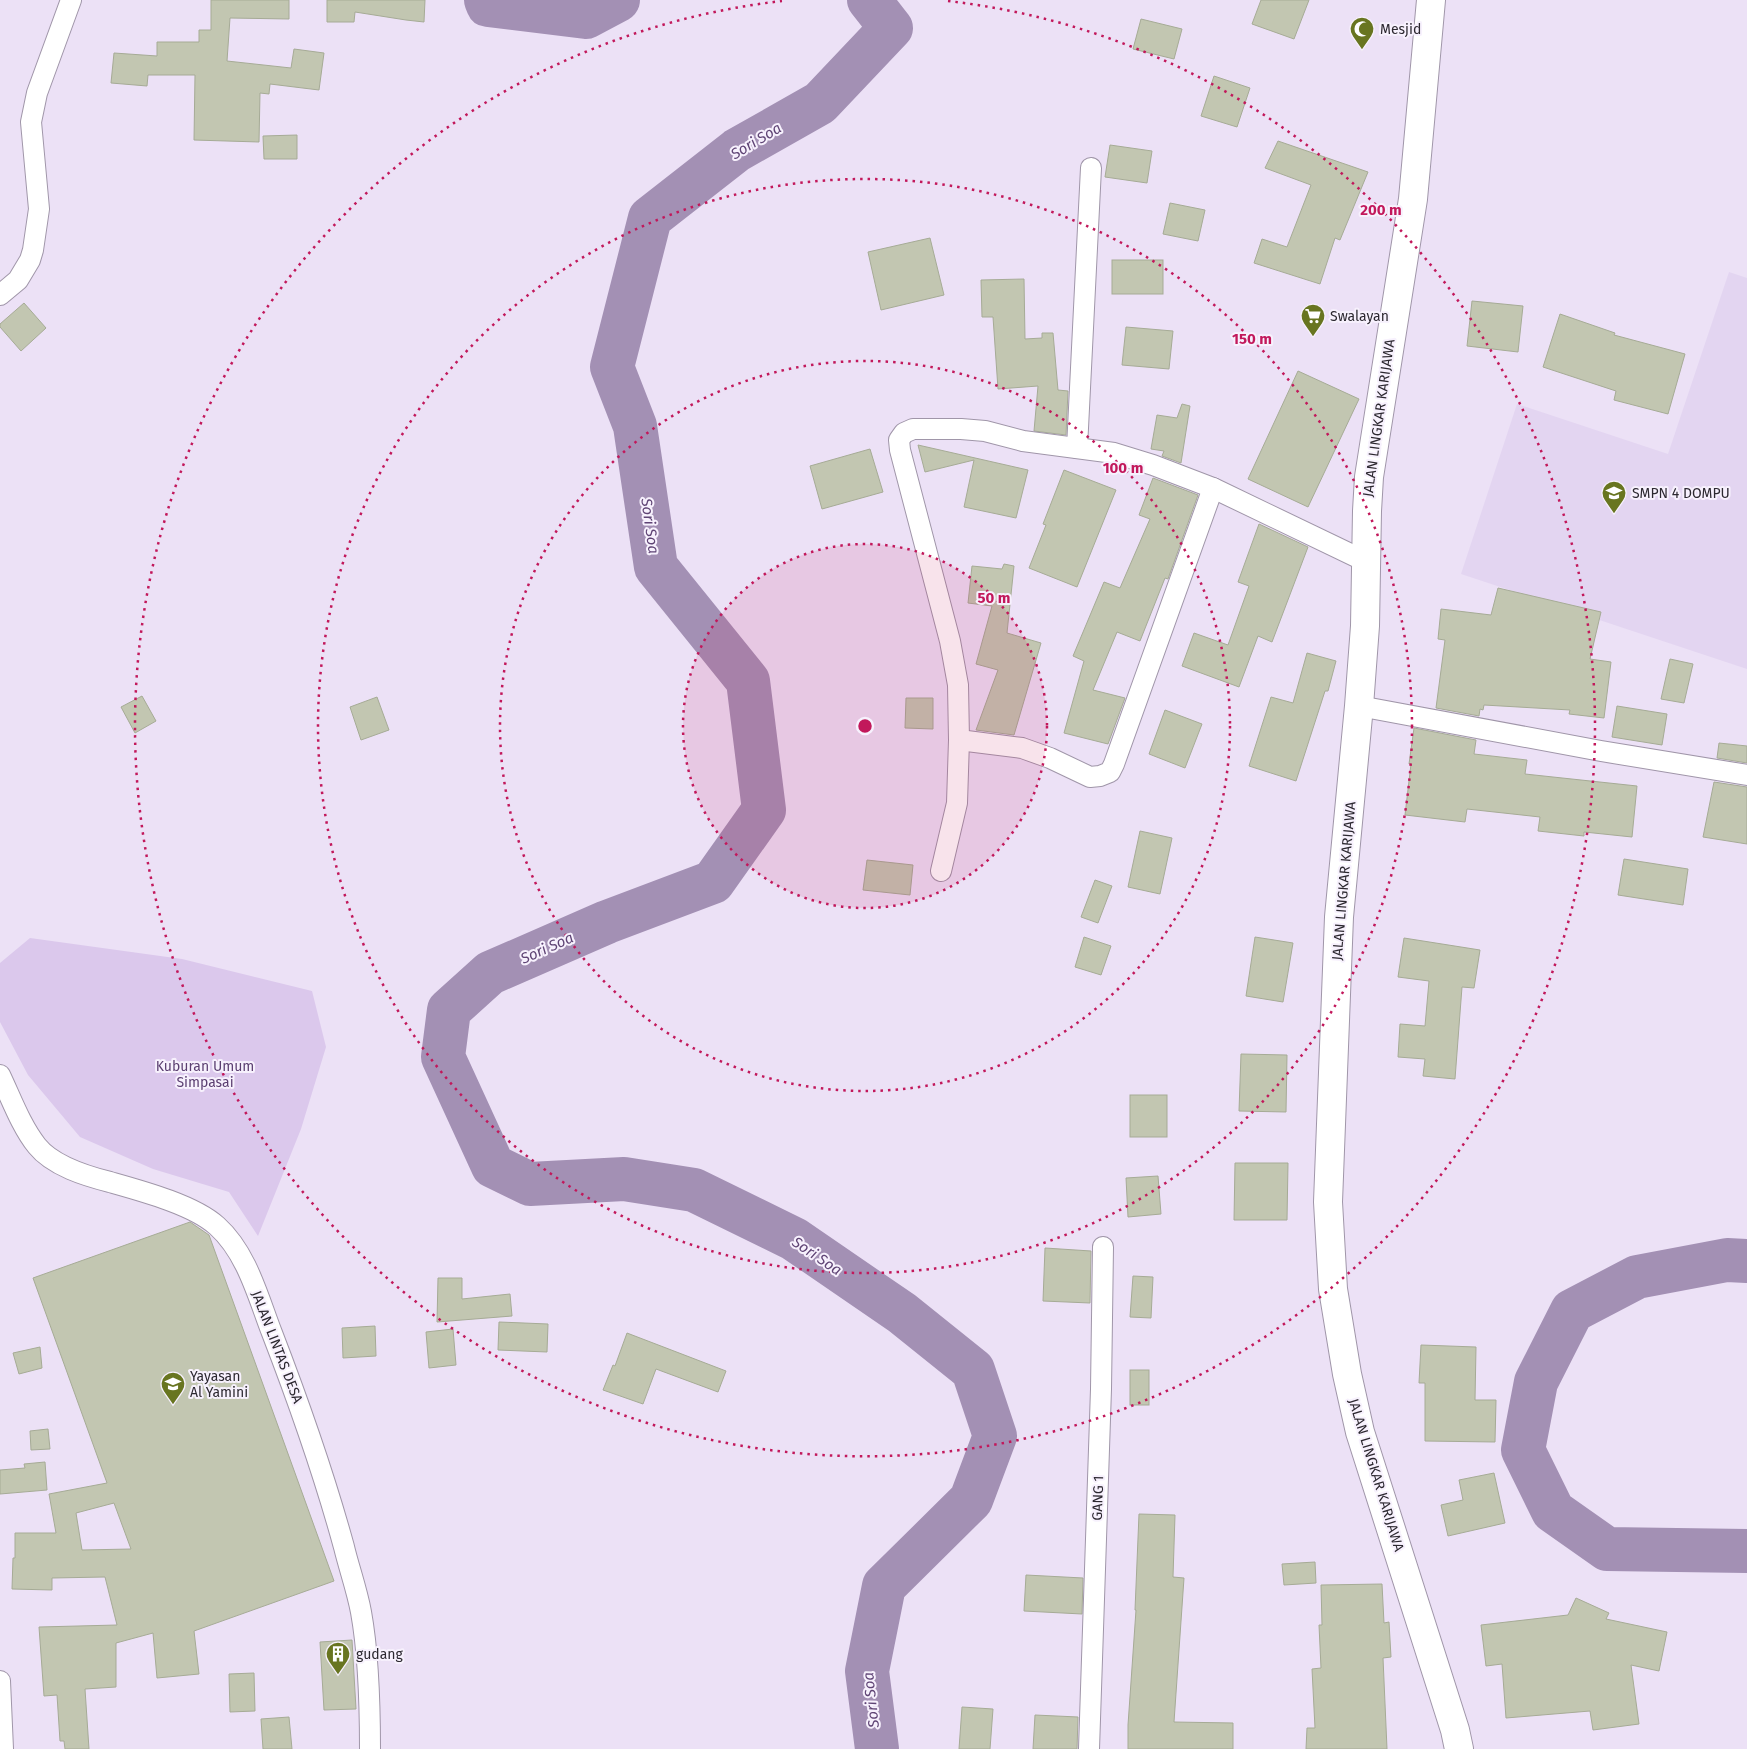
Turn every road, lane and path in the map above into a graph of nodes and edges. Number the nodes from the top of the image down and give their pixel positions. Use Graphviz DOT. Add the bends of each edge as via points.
graph roads {
  1 [pos="72,0"];
  2 [pos="1431,0"];
  3 [pos="1091,168"];
  4 [pos="0,295"];
  5 [pos="1077,448"];
  6 [pos="1213,488"];
  7 [pos="1367,562"];
  8 [pos="1360,706"];
  9 [pos="959,740"];
  10 [pos="1747,775"];
  11 [pos="941,870"];
  12 [pos="0,1075"];
  13 [pos="1103,1247"];
  14 [pos="0,1681"];
  15 [pos="3,1749"];
  16 [pos="370,1749"];
  17 [pos="1089,1749"];
  18 [pos="1460,1749"];
  1 -- 4 [label="street" via="37,93 32,122 39,209 33,250 18,280"];
  2 -- 7 [label="main road, JALAN LINGKAR KARIJAWA" via="1413,199 1369,478"];
  3 -- 5 [label="street"];
  5 -- 6 [label="street" via="1114,453"];
  5 -- 9 [label="street" via="961,429 913,430 904,433 899,440 950,641 958,685"];
  6 -- 7 [label="street"];
  6 -- 9 [label="street" via="1110,772 1090,777 1022,748"];
  7 -- 8 [label="main road, JALAN LINGKAR KARIJAWA"];
  8 -- 10 [label="street"];
  8 -- 18 [label="main road, JALAN LINGKAR KARIJAWA" via="1339,917 1328,1202 1333,1289 1360,1432"];
  9 -- 11 [label="street" via="957,803"];
  12 -- 16 [label="street, JALAN LINTAS DESA" via="37,1146 58,1163 88,1177 201,1214 219,1227 236,1249 290,1378 330,1496 361,1610 368,1679"];
  13 -- 17 [label="street, GANG 1"];
  14 -- 15 [label="street"];
}
